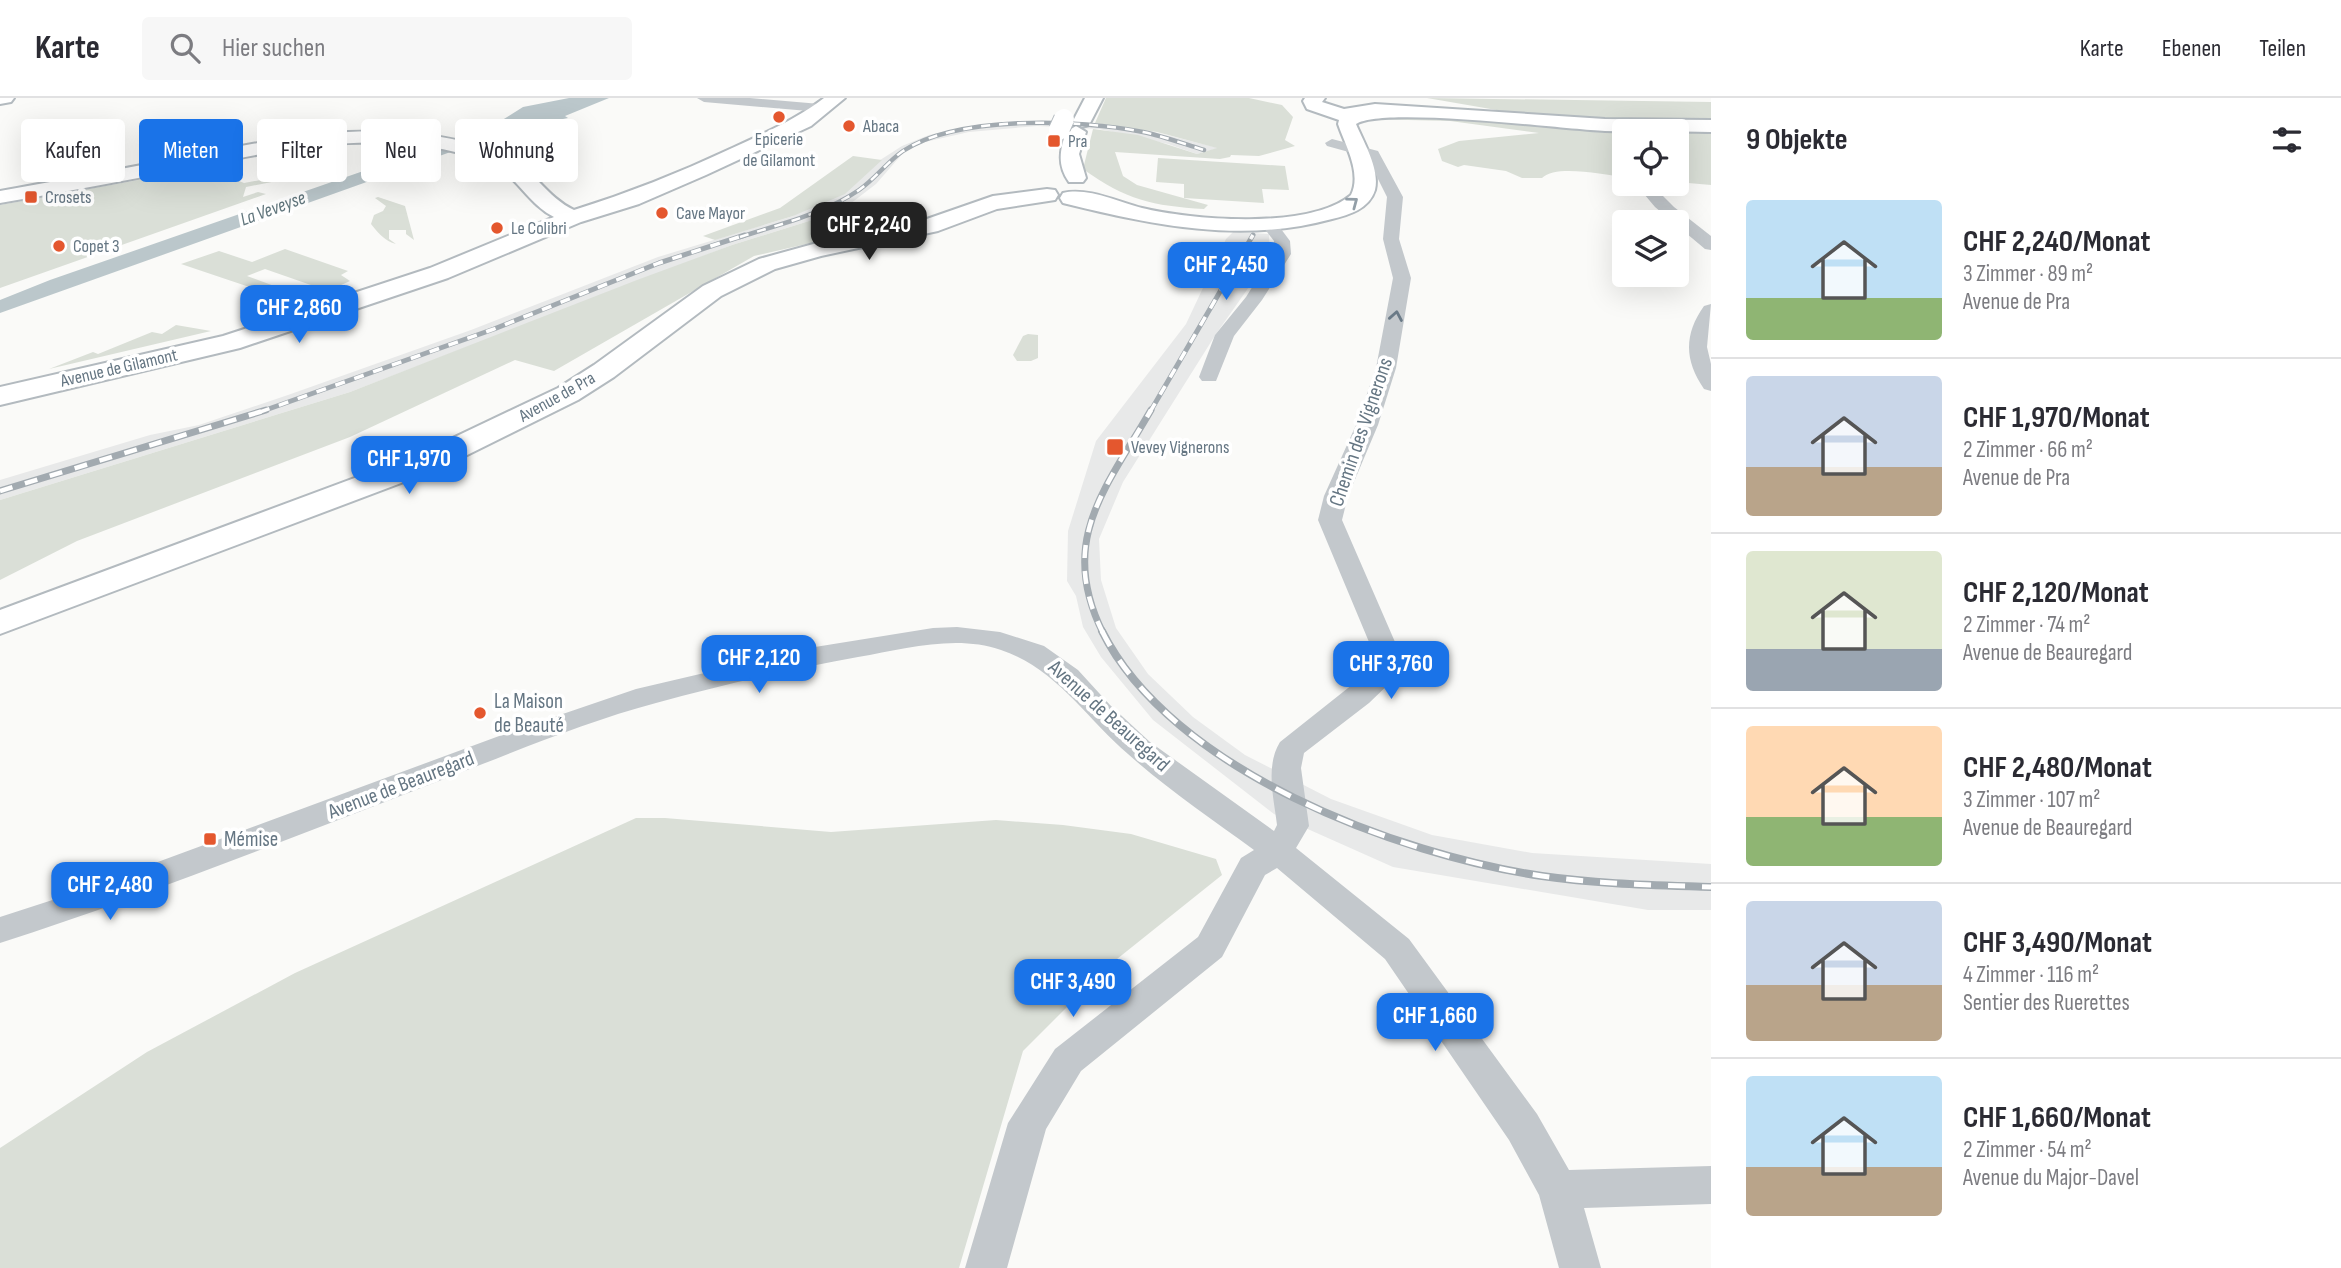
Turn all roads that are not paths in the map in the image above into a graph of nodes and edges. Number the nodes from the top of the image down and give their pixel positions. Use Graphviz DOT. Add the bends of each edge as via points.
graph roads {
  1 [pos="704,98"];
  2 [pos="1078,98"];
  3 [pos="1094,98"];
  4 [pos="824,101"];
  5 [pos="1315,101"];
  6 [pos="1365,106"];
  7 [pos="1070,125"];
  8 [pos="1711,126"];
  9 [pos="1332,144"];
  10 [pos="1355,148"];
  11 [pos="1052,169"];
  12 [pos="1080,188"];
  13 [pos="1652,196"];
  14 [pos="0,197"];
  15 [pos="573,217"];
  16 [pos="1269,224"];
  17 [pos="1711,245"];
  18 [pos="1711,310"];
  19 [pos="1209,377"];
  20 [pos="1711,385"];
  21 [pos="0,396"];
  22 [pos="0,623"];
  23 [pos="1278,851"];
  24 [pos="0,930"];
  25 [pos="1711,1185"];
  26 [pos="1558,1190"];
  27 [pos="986,1268"];
  28 [pos="1580,1268"];
  1 -- 4 [label="street, Avenue de Gilamont"];
  2 -- 7 [label="street"];
  3 -- 7 [label="street"];
  4 -- 15 [label="street, Avenue de Gilamont" via="797,125 695,173"];
  5 -- 6 [label="street"];
  5 -- 9 [label="street"];
  6 -- 8 [label="street" via="1605,125"];
  6 -- 10 [label="street" via="1347,122"];
  7 -- 11 [label="street" via="1051,154"];
  7 -- 12 [label="street" via="1069,154"];
  9 -- 10 [label="street"];
  9 -- 12 [label="street" via="1340,176 1329,198 1281,213 1192,214"];
  16 -- 10 [label="street, one-way" via="1326,215 1355,204 1365,179"];
  23 -- 10 [label="street, Chemin des Vignerons, one-way" via="1293,826 1286,768 1290,749 1379,679 1387,664 1330,520 1387,368 1402,278 1391,239 1395,197 1373,154"];
  12 -- 16 [label="street" via="1182,222"];
  12 -- 22 [label="street, Avenue de Pra" via="1046,177 1035,182 1040,190 930,226 767,264 712,291 568,394 443,455"];
  13 -- 17 [label="street"];
  14 -- 15 [label="street" via="307,140 376,134 426,139 512,166 543,201"];
  15 -- 21 [label="street, Avenue de Gilamont" via="449,270 231,342"];
  16 -- 19 [label="street" via="1282,241 1282,254 1225,335"];
  18 -- 20 [label="street" via="1696,342 1699,363"];
  23 -- 24 [label="street, Avenue de Beauregard" via="1140,749 1068,676 1034,652 982,637 933,636 815,656 646,696 107,895"];
  23 -- 26 [label="street, Avenue de Beauregard" via="1397,950 1523,1127"];
  23 -- 27 [label="street" via="1253,867 1210,947 1068,1060 1028,1123"];
  25 -- 26 [label="street"];
  26 -- 28 [label="street, Avenue de Beauregard"];
}
